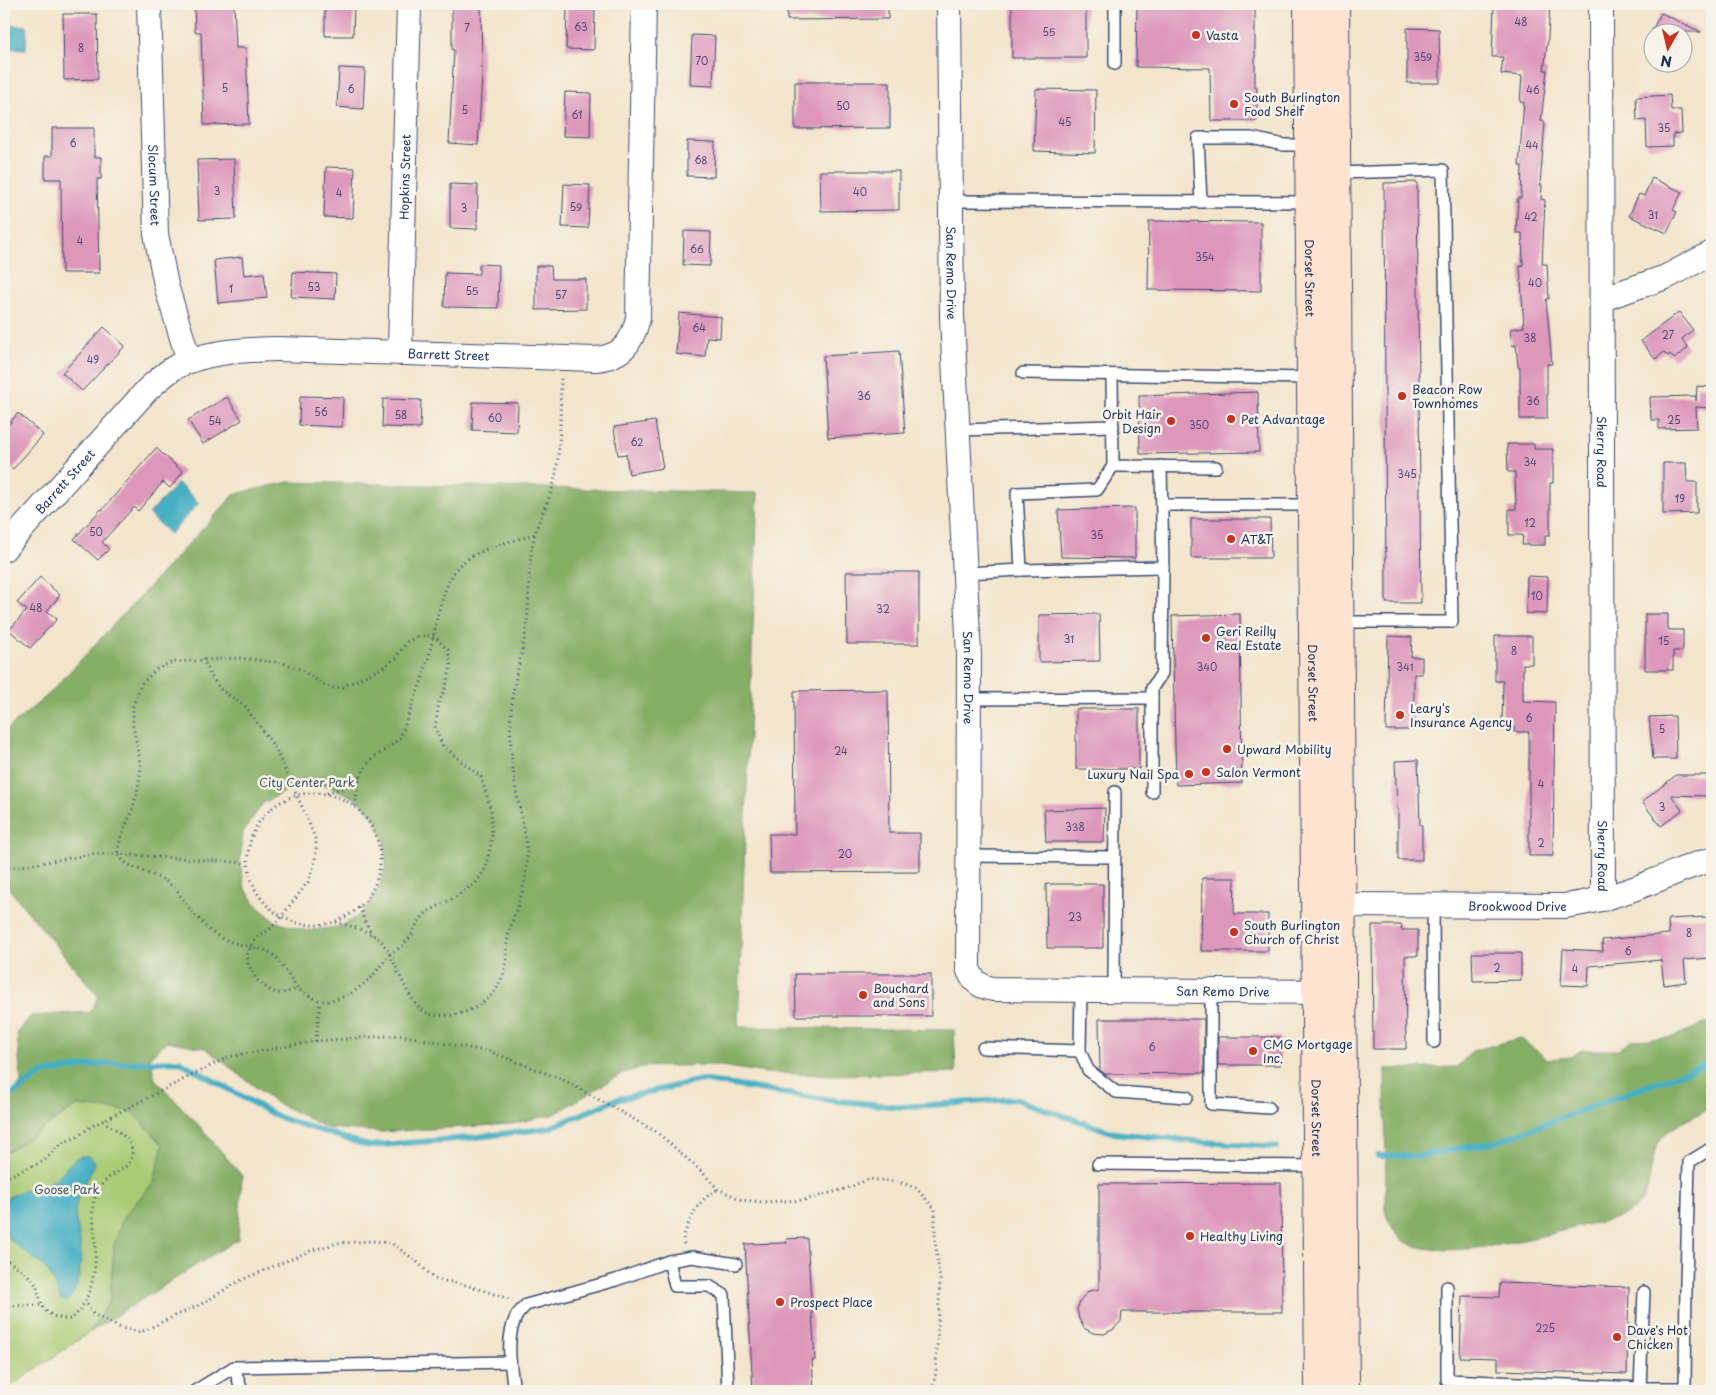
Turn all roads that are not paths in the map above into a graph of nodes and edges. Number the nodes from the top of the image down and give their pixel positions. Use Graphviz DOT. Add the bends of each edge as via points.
graph roads {
  1 [pos="149,4"];
  2 [pos="409,4"];
  3 [pos="644,4"];
  4 [pos="949,4"];
  5 [pos="1115,4"];
  6 [pos="1308,4"];
  7 [pos="1335,4"];
  8 [pos="1601,4"];
  9 [pos="1115,64"];
  10 [pos="1309,145"];
  11 [pos="1336,173"];
  12 [pos="950,202"];
  13 [pos="1201,202"];
  14 [pos="1310,202"];
  15 [pos="1712,253"];
  16 [pos="1602,299"];
  17 [pos="400,352"];
  18 [pos="189,361"];
  19 [pos="1023,373"];
  20 [pos="1112,375"];
  21 [pos="1311,378"];
  22 [pos="1113,426"];
  23 [pos="957,430"];
  24 [pos="1113,466"];
  25 [pos="1161,466"];
  26 [pos="1216,467"];
  27 [pos="1162,505"];
  28 [pos="1312,505"];
  29 [pos="5,543"];
  30 [pos="1163,567"];
  31 [pos="1022,570"];
  32 [pos="966,573"];
  33 [pos="1339,622"];
  34 [pos="969,698"];
  35 [pos="1152,698"];
  36 [pos="1115,792"];
  37 [pos="1152,792"];
  38 [pos="969,856"];
  39 [pos="1114,857"];
  40 [pos="1712,860"];
  41 [pos="1603,899"];
  42 [pos="1314,905"];
  43 [pos="1341,906"];
  44 [pos="1433,906"];
  45 [pos="1081,989"];
  46 [pos="1114,989"];
  47 [pos="1210,991"];
  48 [pos="1328,992"];
  49 [pos="1434,1042"];
  50 [pos="983,1048"];
  51 [pos="1080,1051"];
  52 [pos="1188,1097"];
  53 [pos="1269,1108"];
  54 [pos="1712,1148"];
  55 [pos="1098,1164"];
  56 [pos="1317,1166"];
  57 [pos="669,1261"];
  58 [pos="736,1264"];
  59 [pos="1447,1287"];
  60 [pos="1644,1292"];
  61 [pos="510,1362"];
  62 [pos="234,1366"];
  63 [pos="1640,1388"];
  64 [pos="1608,1389"];
  65 [pos="1685,1389"];
  66 [pos="195,1391"];
  67 [pos="242,1391"];
  68 [pos="514,1391"];
  69 [pos="728,1391"];
  70 [pos="1318,1391"];
  71 [pos="1345,1391"];
  1 -- 18 [label="street, Slocum Street" via="156,234 166,285"];
  2 -- 17 [label="street, Hopkins Street"];
  3 -- 17 [label="street, Barrett Street" via="638,318 628,344 619,352 596,358"];
  4 -- 12 [label="street, San Remo Drive"];
  5 -- 9 [label="lane"];
  6 -- 10 [label="main road, Dorset Street"];
  7 -- 11 [label="main road, Dorset Street"];
  8 -- 16 [label="street, Sherry Road"];
  10 -- 13 [label="lane" via="1284,145 1251,138 1198,138"];
  10 -- 14 [label="main road, Dorset Street"];
  11 -- 33 [label="main road, Dorset Street"];
  11 -- 33 [label="lane" via="1443,170 1452,622"];
  12 -- 13 [label="lane"];
  12 -- 23 [label="street, San Remo Drive"];
  13 -- 14 [label="lane"];
  14 -- 21 [label="main road, Dorset Street"];
  15 -- 16 [label="street" via="1666,277"];
  16 -- 41 [label="street, Sherry Road"];
  17 -- 18 [label="street, Barrett Street" via="277,348"];
  18 -- 29 [label="street, Barrett Street" via="174,368 147,390"];
  19 -- 20 [label="lane"];
  20 -- 21 [label="lane"];
  20 -- 22 [label="lane"];
  21 -- 28 [label="main road, Dorset Street"];
  22 -- 23 [label="lane"];
  22 -- 24 [label="lane"];
  23 -- 32 [label="street, San Remo Drive"];
  24 -- 25 [label="lane"];
  24 -- 31 [label="lane" via="1097,490 1017,493"];
  25 -- 26 [label="lane"];
  25 -- 27 [label="lane"];
  27 -- 28 [label="lane"];
  27 -- 30 [label="lane"];
  28 -- 42 [label="main road, Dorset Street"];
  30 -- 31 [label="lane"];
  30 -- 35 [label="lane" via="1162,673 1152,688"];
  31 -- 32 [label="lane"];
  32 -- 34 [label="street, San Remo Drive"];
  33 -- 43 [label="main road, Dorset Street"];
  34 -- 35 [label="lane"];
  34 -- 38 [label="street, San Remo Drive"];
  35 -- 37 [label="lane"];
  36 -- 39 [label="lane"];
  38 -- 39 [label="lane"];
  38 -- 45 [label="street, San Remo Drive" via="970,976 984,987 993,989"];
  39 -- 46 [label="lane"];
  40 -- 41 [label="street, Brookwood Drive"];
  41 -- 44 [label="street, Brookwood Drive" via="1564,906"];
  42 -- 43 [label="street, Brookwood Drive"];
  42 -- 48 [label="main road, Dorset Street"];
  43 -- 44 [label="street, Brookwood Drive"];
  43 -- 48 [label="main road, Dorset Street"];
  44 -- 49 [label="lane"];
  45 -- 46 [label="street, San Remo Drive"];
  45 -- 51 [label="lane"];
  46 -- 47 [label="street, San Remo Drive"];
  47 -- 48 [label="street, San Remo Drive"];
  47 -- 53 [label="lane" via="1212,1104"];
  48 -- 56 [label="main road, Dorset Street"];
  48 -- 71 [label="main road, Dorset Street"];
  50 -- 51 [label="lane"];
  51 -- 52 [label="lane" via="1088,1070 1116,1092"];
  54 -- 65 [label="lane" via="1689,1162"];
  55 -- 56 [label="lane"];
  56 -- 70 [label="main road, Dorset Street"];
  57 -- 58 [label="lane" via="692,1257"];
  57 -- 61 [label="lane" via="616,1280 526,1305 516,1315 511,1329"];
  57 -- 69 [label="lane" via="675,1286 709,1286 724,1295"];
  59 -- 64 [label="lane" via="1447,1380"];
  60 -- 63 [label="lane"];
  61 -- 62 [label="lane"];
  61 -- 68 [label="lane"];
  62 -- 66 [label="lane"];
  62 -- 67 [label="lane"];
  63 -- 64 [label="lane"];
  63 -- 65 [label="lane"];
}
